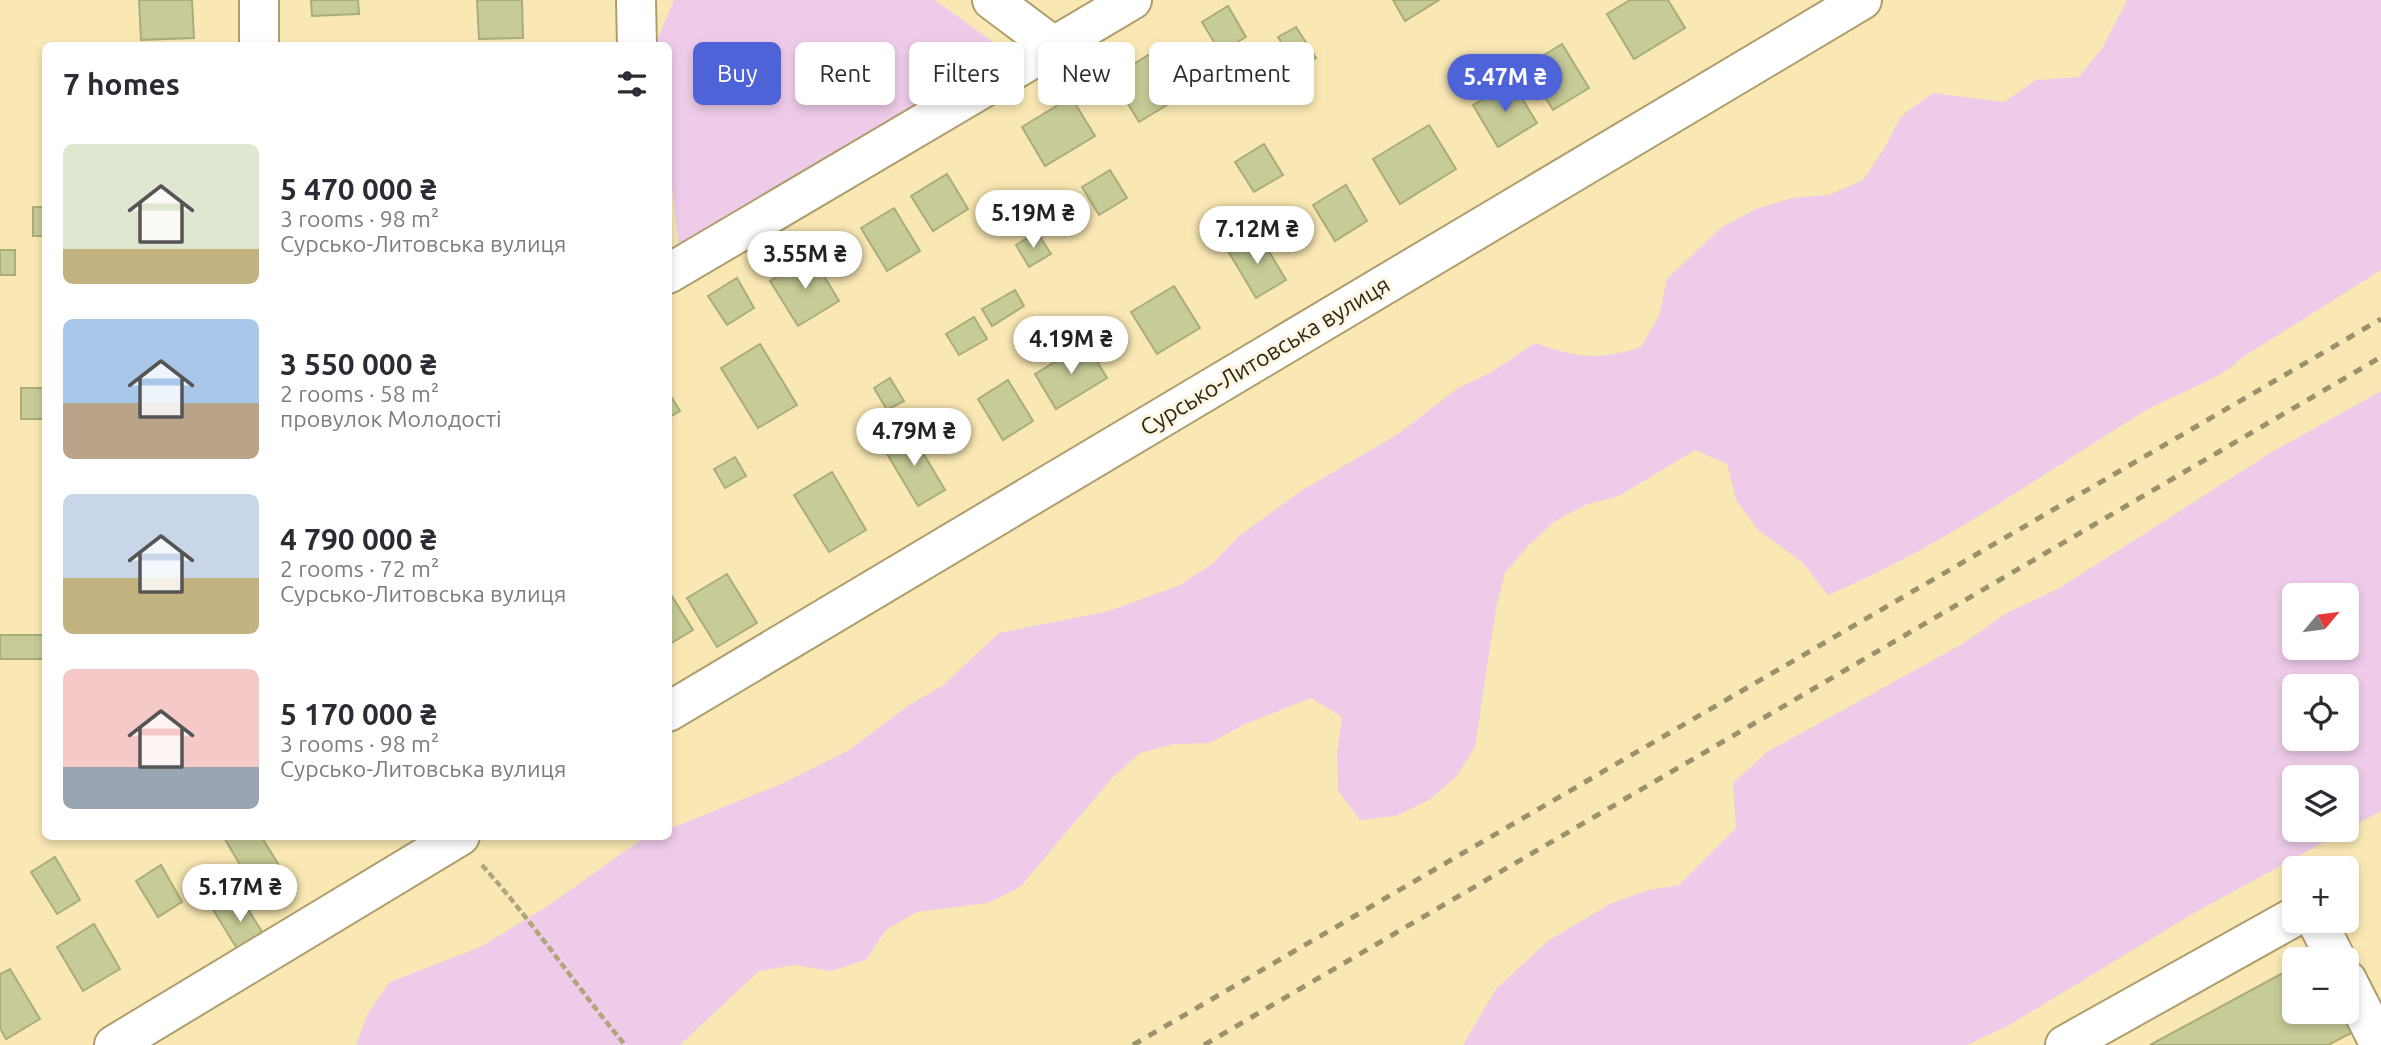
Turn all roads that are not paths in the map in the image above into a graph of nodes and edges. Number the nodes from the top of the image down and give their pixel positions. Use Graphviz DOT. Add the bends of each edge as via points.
graph roads {
  1 [pos="259,0"];
  2 [pos="636,0"];
  3 [pos="992,0"];
  4 [pos="1132,0"];
  5 [pos="1861,0"];
  6 [pos="259,42"];
  7 [pos="637,42"];
  8 [pos="1048,42"];
  9 [pos="1057,42"];
  10 [pos="1038,53"];
  11 [pos="672,272"];
  12 [pos="672,710"];
  13 [pos="446,840"];
  14 [pos="2282,924"];
  15 [pos="2359,1004"];
  16 [pos="114,1045"];
  17 [pos="2065,1045"];
  18 [pos="2380,1045"];
  1 -- 6 [label="street"];
  2 -- 7 [label="street"];
  3 -- 8 [label="street"];
  4 -- 9 [label="street"];
  5 -- 12 [label="street, Сурсько-Литовська вулиця"];
  10 -- 11 [label="street"];
  13 -- 16 [label="street"];
  14 -- 17 [label="street"];
  15 -- 18 [label="street"];
}
